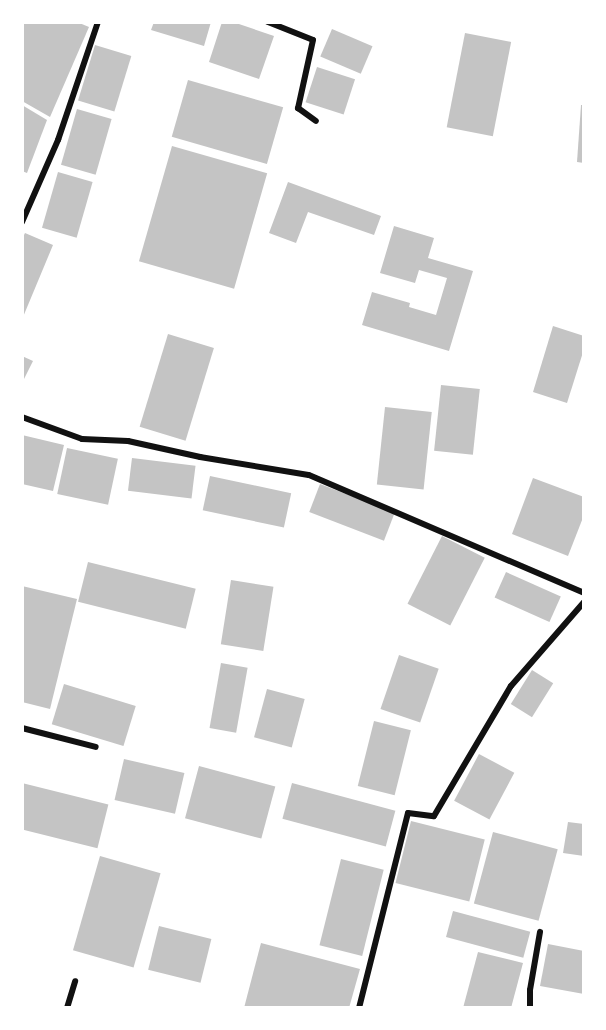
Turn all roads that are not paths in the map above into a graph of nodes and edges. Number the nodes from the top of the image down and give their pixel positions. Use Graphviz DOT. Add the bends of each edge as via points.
graph roads {
  1 [pos="98,22"];
  2 [pos="268,22"];
  3 [pos="316,121"];
  4 [pos="22,222"];
  5 [pos="22,417"];
  6 [pos="584,593"];
  7 [pos="584,602"];
  8 [pos="22,728"];
  9 [pos="96,747"];
  10 [pos="540,932"];
  11 [pos="75,981"];
  12 [pos="67,1008"];
  13 [pos="358,1008"];
  14 [pos="530,1008"];
  1 -- 4 [label="street" via="58,140"];
  2 -- 3 [label="street" via="313,40 298,108"];
  5 -- 6 [label="street" via="82,439 128,441 309,475"];
  7 -- 13 [label="street" via="511,686 434,816 408,813"];
  8 -- 9 [label="street"];
  10 -- 14 [label="street"];
  11 -- 12 [label="street"];
}
